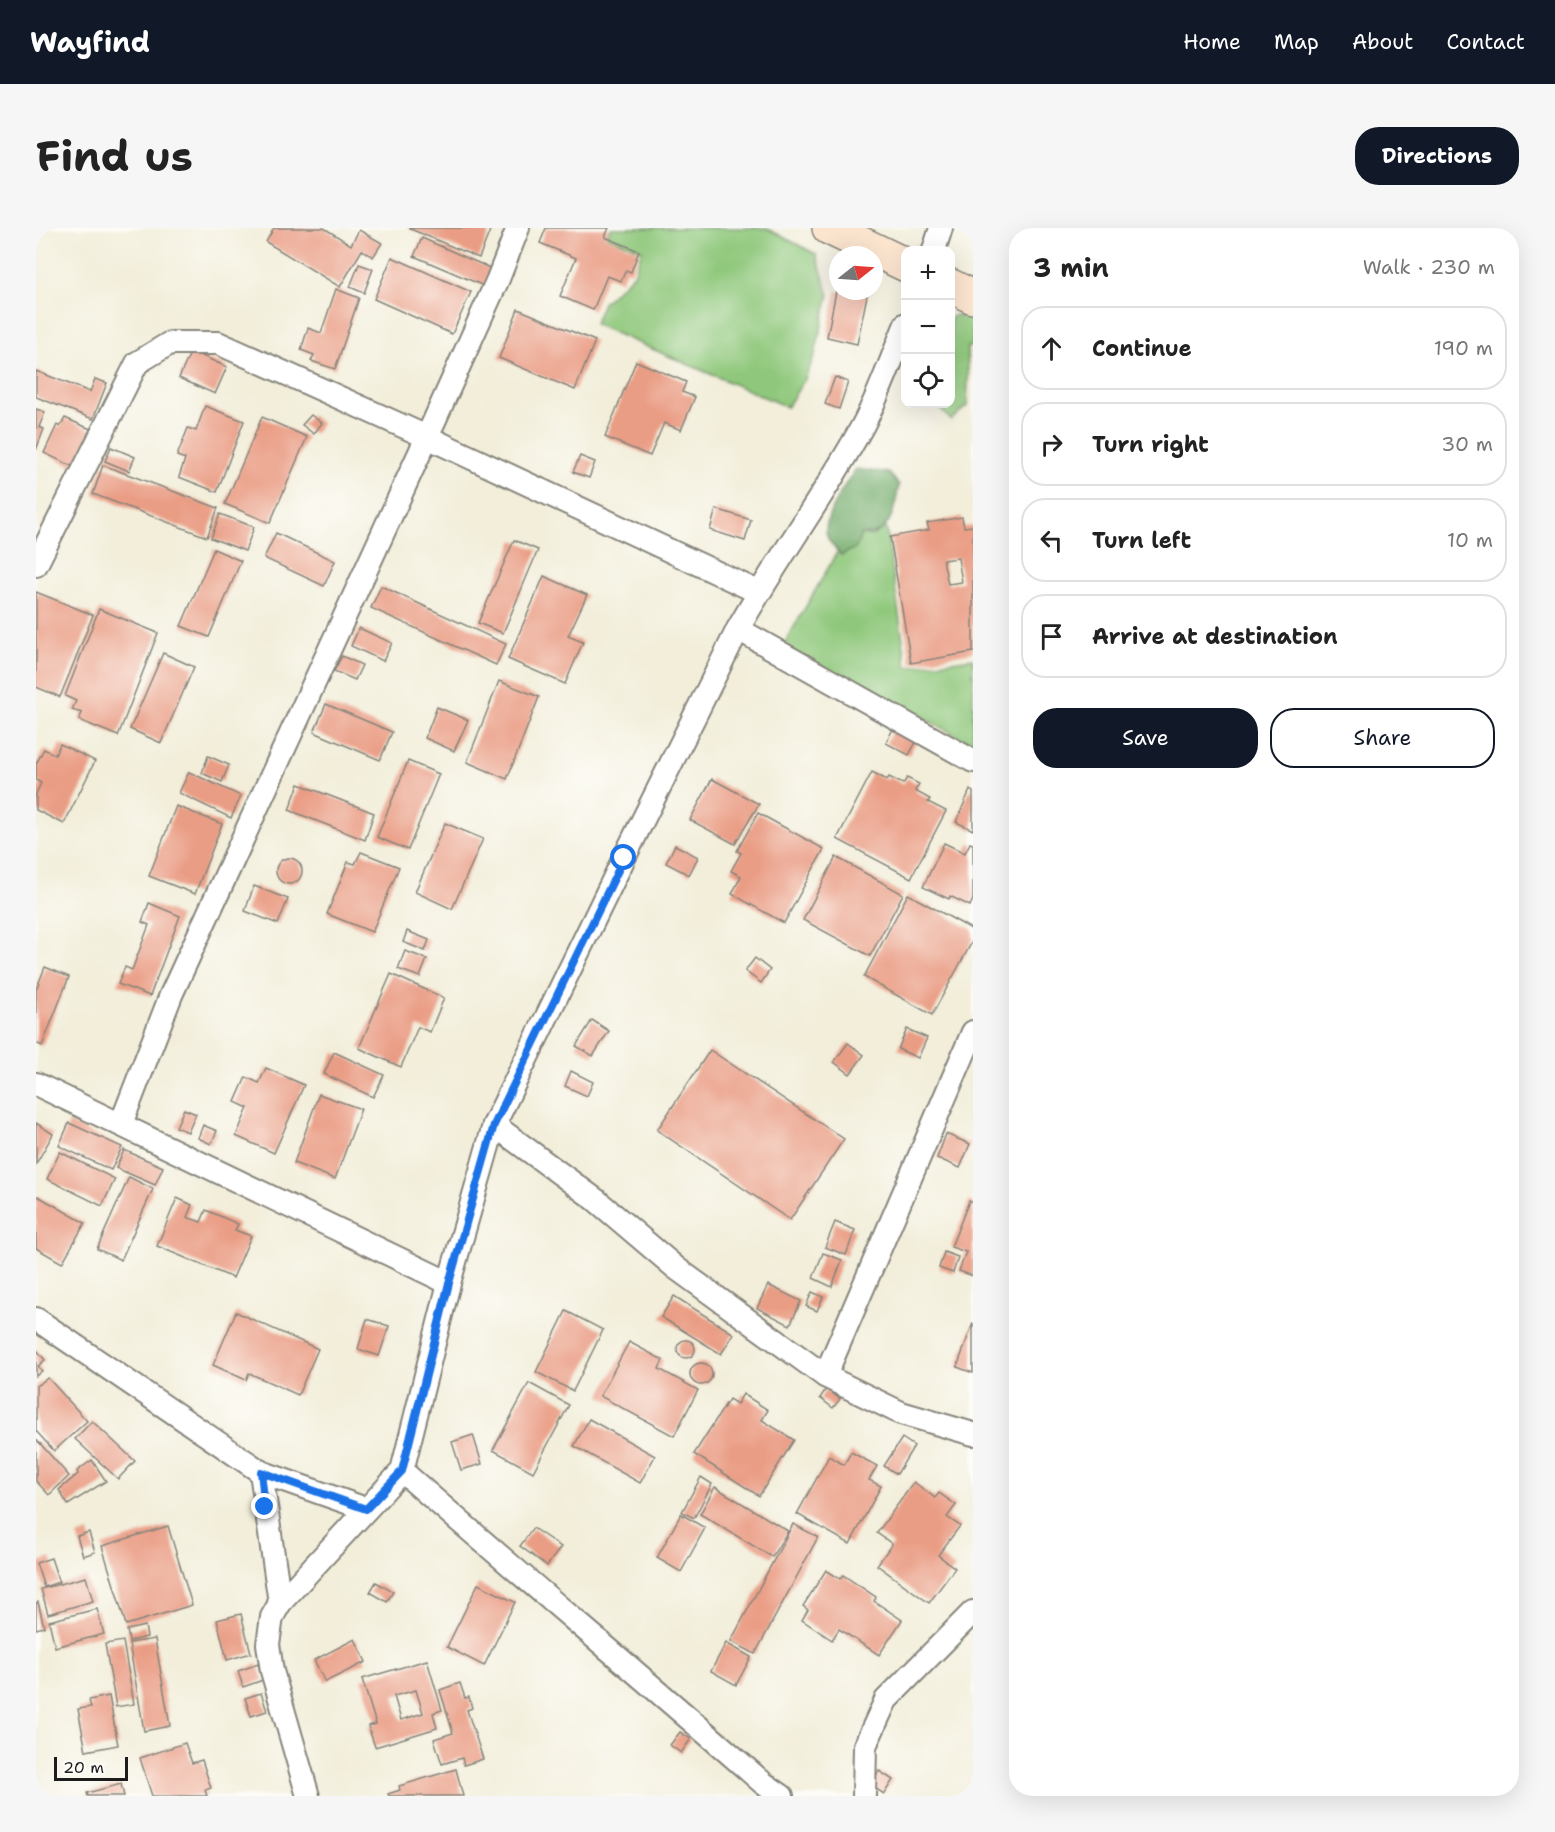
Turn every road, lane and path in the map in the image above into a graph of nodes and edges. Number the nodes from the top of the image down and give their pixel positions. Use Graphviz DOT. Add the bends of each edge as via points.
graph roads {
  1 [pos="518,228"];
  2 [pos="829,228"];
  3 [pos="941,228"];
  4 [pos="935,246"];
  5 [pos="901,263"];
  6 [pos="955,288"];
  7 [pos="973,297"];
  8 [pos="901,336"];
  9 [pos="427,437"];
  10 [pos="36,565"];
  11 [pos="758,592"];
  12 [pos="738,628"];
  13 [pos="973,761"];
  14 [pos="973,1032"];
  15 [pos="36,1084"];
  16 [pos="121,1124"];
  17 [pos="494,1125"];
  18 [pos="449,1283"];
  19 [pos="36,1319"];
  20 [pos="825,1376"];
  21 [pos="973,1434"];
  22 [pos="402,1471"];
  23 [pos="261,1472"];
  24 [pos="366,1509"];
  25 [pos="280,1603"];
  26 [pos="973,1612"];
  27 [pos="308,1796"];
  28 [pos="782,1796"];
  29 [pos="864,1796"];
  1 -- 9 [label="street"];
  2 -- 5 [label="street"];
  3 -- 4 [label="street"];
  6 -- 7 [label="street"];
  8 -- 11 [label="street" via="854,442"];
  9 -- 10 [label="street" via="218,343 170,343 137,363"];
  9 -- 11 [label="street"];
  9 -- 16 [label="street" via="171,995"];
  11 -- 12 [label="street"];
  12 -- 13 [label="street"];
  12 -- 17 [label="street"];
  14 -- 20 [label="street"];
  15 -- 16 [label="street"];
  16 -- 18 [label="street"];
  17 -- 18 [label="street"];
  17 -- 20 [label="street" via="596,1200 676,1268"];
  18 -- 22 [label="street"];
  19 -- 23 [label="street"];
  20 -- 21 [label="street" via="901,1413"];
  22 -- 24 [label="street"];
  22 -- 28 [label="street"];
  23 -- 24 [label="street"];
  23 -- 25 [label="street"];
  24 -- 25 [label="street"];
  25 -- 27 [label="street" via="272,1617 268,1644 272,1671"];
  26 -- 29 [label="street" via="886,1700 865,1746"];
}
